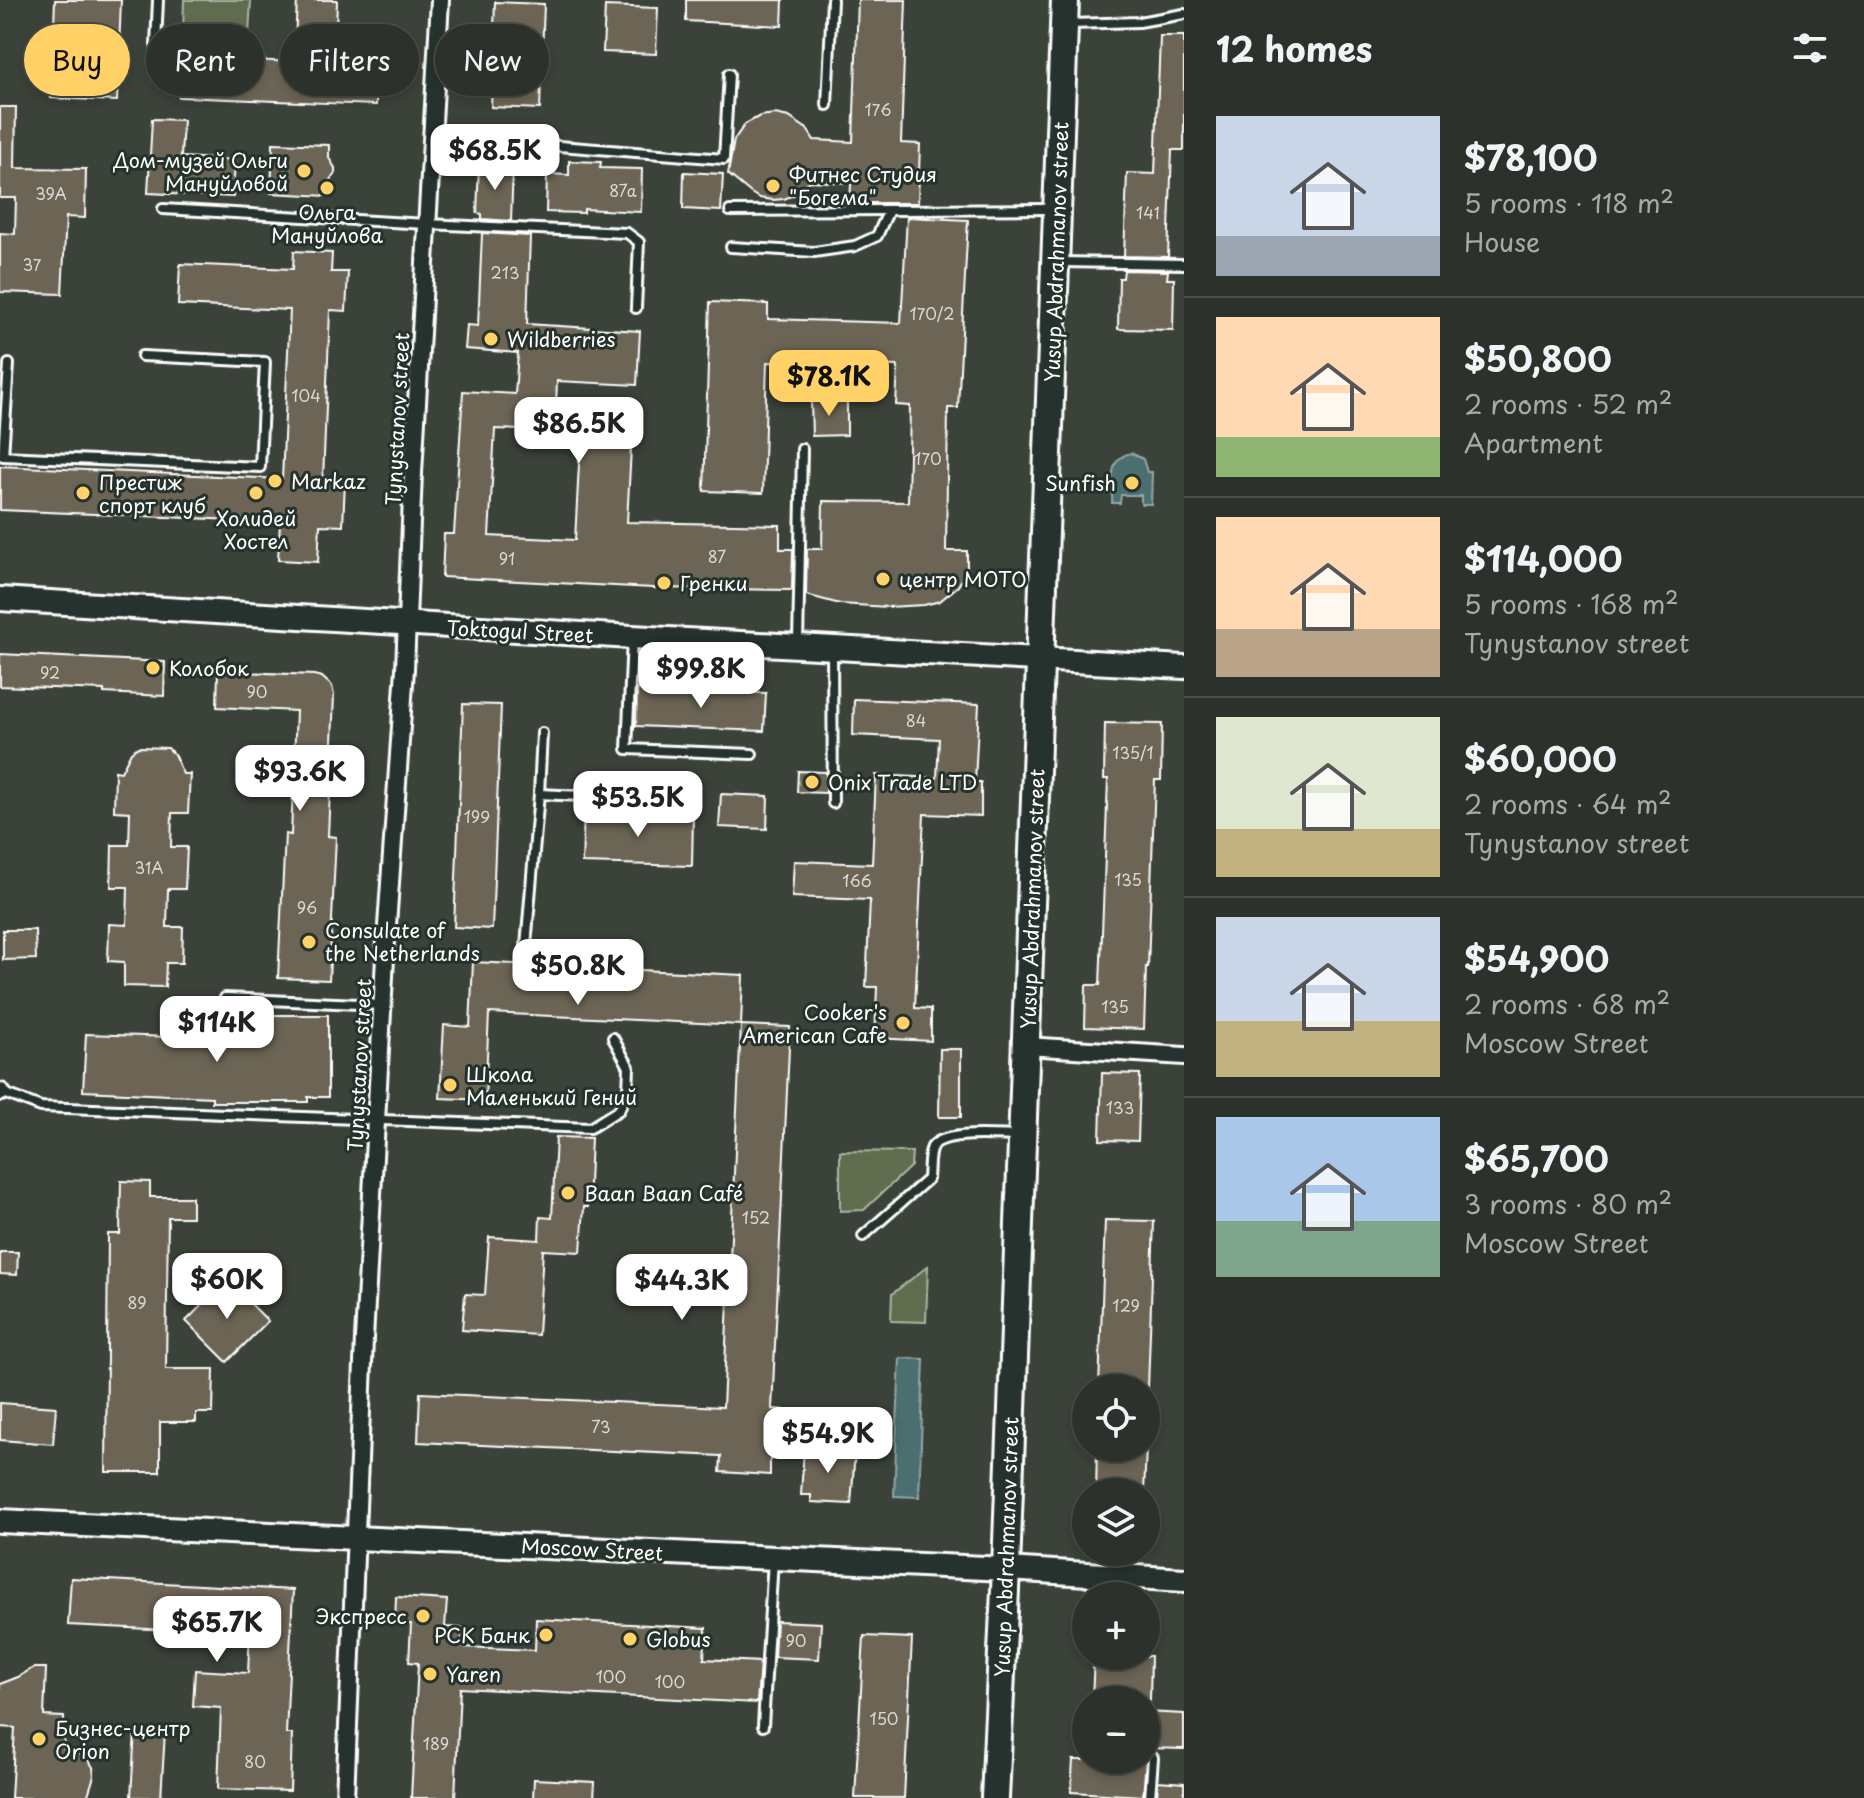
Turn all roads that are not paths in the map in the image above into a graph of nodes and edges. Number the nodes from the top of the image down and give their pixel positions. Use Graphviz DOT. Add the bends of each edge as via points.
graph roads {
  1 [pos="158,0"];
  2 [pos="440,0"];
  3 [pos="832,0"];
  4 [pos="1065,12"];
  5 [pos="1184,14"];
  6 [pos="157,24"];
  7 [pos="729,74"];
  8 [pos="827,105"];
  9 [pos="432,136"];
  10 [pos="163,209"];
  11 [pos="1057,209"];
  12 [pos="889,210"];
  13 [pos="730,211"];
  14 [pos="427,224"];
  15 [pos="731,247"];
  16 [pos="1055,262"];
  17 [pos="1184,264"];
  18 [pos="636,308"];
  19 [pos="142,356"];
  20 [pos="9,364"];
  21 [pos="802,449"];
  22 [pos="0,599"];
  23 [pos="407,624"];
  24 [pos="632,637"];
  25 [pos="798,647"];
  26 [pos="831,649"];
  27 [pos="1040,660"];
  28 [pos="1184,667"];
  29 [pos="542,733"];
  30 [pos="752,754"];
  31 [pos="539,794"];
  32 [pos="688,801"];
  33 [pos="833,803"];
  34 [pos="526,946"];
  35 [pos="225,998"];
  36 [pos="382,1005"];
  37 [pos="613,1038"];
  38 [pos="1026,1046"];
  39 [pos="1184,1056"];
  40 [pos="1,1092"];
  41 [pos="376,1121"];
  42 [pos="1023,1136"];
  43 [pos="863,1236"];
  44 [pos="0,1521"];
  45 [pos="356,1537"];
  46 [pos="773,1558"];
  47 [pos="1006,1569"];
  48 [pos="1184,1580"];
  49 [pos="763,1726"];
  50 [pos="1152,1774"];
  51 [pos="345,1798"];
  52 [pos="995,1798"];
  53 [pos="1150,1798"];
  1 -- 6 [label="lane"];
  2 -- 9 [label="street, Tynystanov street"];
  3 -- 8 [label="lane"];
  4 -- 5 [label="lane" via="1139,22"];
  4 -- 11 [label="main road, Yusup Abdrahmanov street"];
  7 -- 9 [label="lane" via="724,159"];
  9 -- 14 [label="street, Tynystanov street"];
  10 -- 14 [label="lane"];
  11 -- 12 [label="lane"];
  11 -- 16 [label="main road, Yusup Abdrahmanov street"];
  12 -- 13 [label="lane"];
  12 -- 15 [label="lane" via="877,236 855,246 814,252"];
  14 -- 18 [label="lane" via="627,233 639,242"];
  14 -- 23 [label="street, Tynystanov street"];
  16 -- 17 [label="lane"];
  16 -- 27 [label="main road, Yusup Abdrahmanov street"];
  19 -- 20 [label="lane" via="265,362 260,467 3,456"];
  21 -- 25 [label="lane"];
  22 -- 23 [label="main road, Toktogul Street"];
  23 -- 24 [label="main road, Toktogul Street"];
  23 -- 36 [label="street, Tynystanov street"];
  24 -- 25 [label="main road, Toktogul Street"];
  24 -- 30 [label="lane" via="627,749"];
  25 -- 26 [label="main road, Toktogul Street"];
  26 -- 27 [label="main road, Toktogul Street"];
  26 -- 33 [label="lane"];
  27 -- 28 [label="main road, Toktogul Street"];
  27 -- 38 [label="main road, Yusup Abdrahmanov street"];
  29 -- 31 [label="lane"];
  31 -- 32 [label="lane"];
  31 -- 34 [label="lane"];
  35 -- 36 [label="lane"];
  36 -- 41 [label="street, Tynystanov street"];
  37 -- 41 [label="lane" via="629,1067 628,1091 619,1110 590,1128"];
  38 -- 39 [label="street"];
  38 -- 42 [label="main road, Yusup Abdrahmanov street"];
  40 -- 41 [label="lane" via="41,1107"];
  41 -- 45 [label="street, Tynystanov street"];
  42 -- 43 [label="lane" via="940,1139 931,1149 928,1179"];
  42 -- 47 [label="main road, Yusup Abdrahmanov street"];
  44 -- 45 [label="main road, Moscow Street"];
  45 -- 46 [label="main road, Moscow Street"];
  45 -- 51 [label="street, Tynystanov street"];
  46 -- 47 [label="main road, Moscow Street"];
  46 -- 49 [label="lane"];
  47 -- 48 [label="main road, Moscow Street"];
  47 -- 52 [label="main road, Yusup Abdrahmanov street"];
  50 -- 53 [label="lane"];
}
